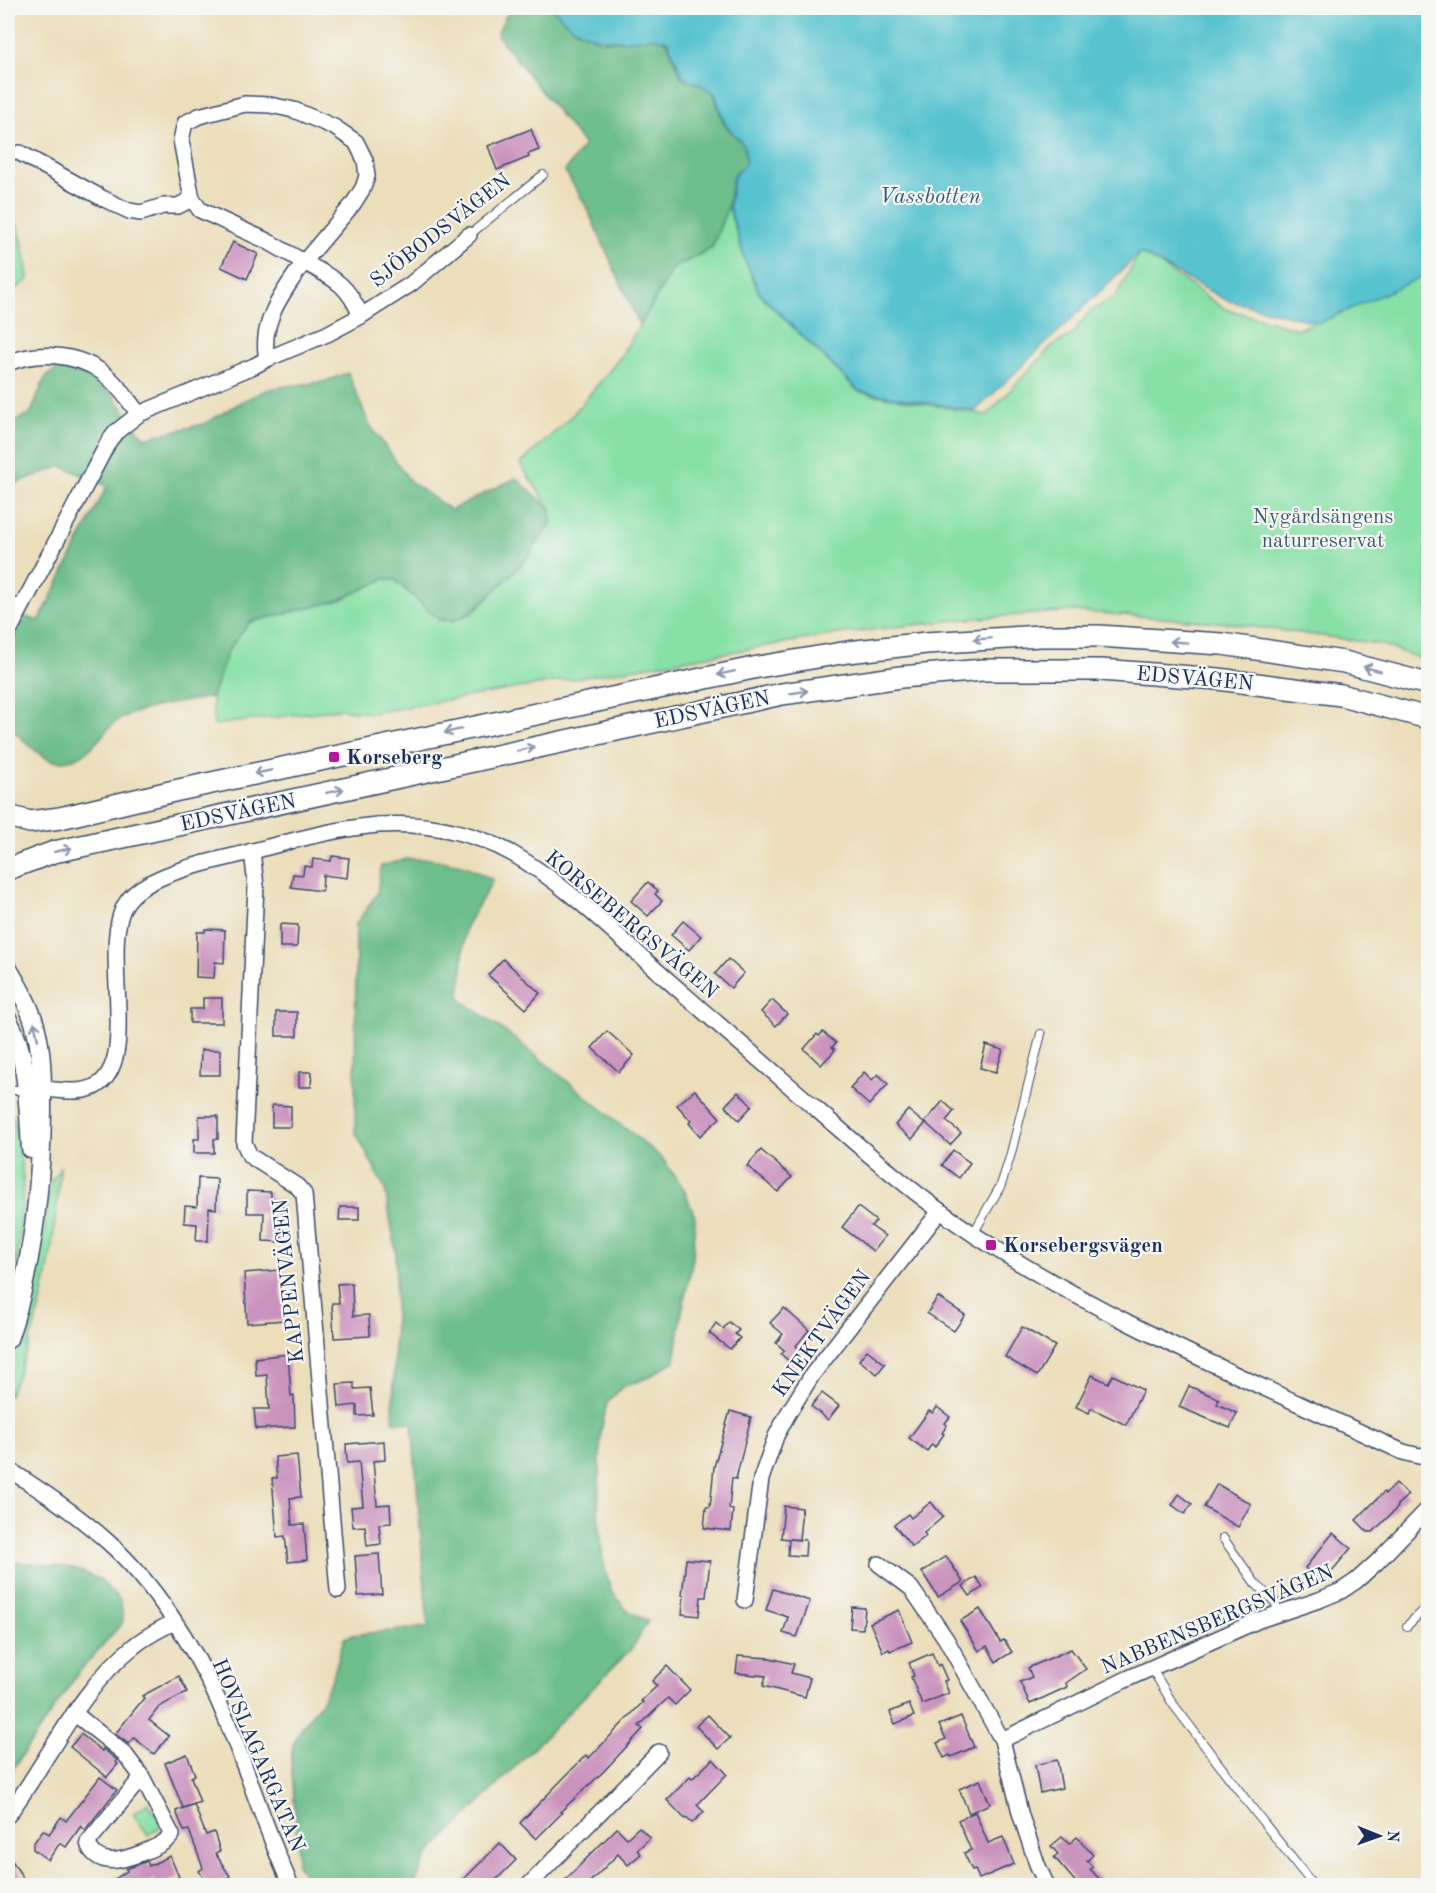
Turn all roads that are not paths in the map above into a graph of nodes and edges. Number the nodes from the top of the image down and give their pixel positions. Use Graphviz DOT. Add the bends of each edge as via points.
graph roads {
  1 [pos="20,153"];
  2 [pos="543,175"];
  3 [pos="192,198"];
  4 [pos="469,235"];
  5 [pos="304,262"];
  6 [pos="361,316"];
  7 [pos="267,359"];
  8 [pos="8,363"];
  9 [pos="139,414"];
  10 [pos="8,599"];
  11 [pos="22,606"];
  12 [pos="8,633"];
  13 [pos="1428,684"];
  14 [pos="1428,718"];
  15 [pos="8,816"];
  16 [pos="252,851"];
  17 [pos="8,869"];
  18 [pos="8,969"];
  19 [pos="8,1020"];
  20 [pos="1041,1034"];
  21 [pos="8,1090"];
  22 [pos="34,1090"];
  23 [pos="940,1211"];
  24 [pos="973,1234"];
  25 [pos="8,1339"];
  26 [pos="1428,1455"];
  27 [pos="8,1469"];
  28 [pos="1428,1509"];
  29 [pos="1222,1538"];
  30 [pos="879,1564"];
  31 [pos="338,1590"];
  32 [pos="745,1600"];
  33 [pos="1428,1605"];
  34 [pos="1280,1613"];
  35 [pos="174,1622"];
  36 [pos="1407,1626"];
  37 [pos="1152,1669"];
  38 [pos="74,1713"];
  39 [pos="1002,1740"];
  40 [pos="660,1752"];
  41 [pos="142,1777"];
  42 [pos="8,1815"];
  43 [pos="291,1886"];
  44 [pos="528,1886"];
  45 [pos="1047,1886"];
  46 [pos="1314,1886"];
  1 -- 3 [label="street" via="129,211 141,213 178,206"];
  2 -- 4 [label="lane, SJÖBODSVÄGEN"];
  3 -- 5 [label="street, SJÖBODSVÄGEN" via="200,210"];
  3 -- 5 [label="street" via="181,140 185,123 199,116 245,104 270,105 294,110 334,127 356,142 365,160 367,176 353,204"];
  4 -- 6 [label="street, SJÖBODSVÄGEN" via="411,284"];
  5 -- 6 [label="street, SJÖBODSVÄGEN" via="337,280 354,299"];
  5 -- 7 [label="street" via="271,312 264,345"];
  6 -- 7 [label="street, SJÖBODSVÄGEN"];
  7 -- 9 [label="street, SJÖBODSVÄGEN"];
  8 -- 9 [label="street" via="32,356 54,356 90,365 117,386"];
  9 -- 11 [label="street, SJÖBODSVÄGEN" via="109,441"];
  10 -- 11 [label="lane"];
  11 -- 12 [label="street, SJÖBODSVÄGEN"];
  13 -- 15 [label="main road, EDSVÄGEN, one-way" via="1344,662 1222,644 1098,636 926,643 758,667 60,818 30,822"];
  17 -- 14 [label="main road, EDSVÄGEN, one-way" via="54,852 782,694 901,677 983,670 1101,670 1218,679 1341,695"];
  16 -- 22 [label="street, KORSEBERGSVÄGEN" via="156,880 129,899 123,908 117,938 113,1065 100,1083 90,1089"];
  16 -- 23 [label="street, KORSEBERGSVÄGEN" via="342,830 400,825 455,831 511,853 579,902 849,1138"];
  16 -- 31 [label="street, KAPPENVÄGEN" via="256,886 244,1143 250,1156 297,1186 303,1194"];
  22 -- 18 [label="street, one-way" via="39,1048 34,1022"];
  19 -- 22 [label="street"];
  20 -- 24 [label="lane" via="1001,1185"];
  21 -- 22 [label="lane"];
  22 -- 25 [label="street" via="40,1168 26,1280"];
  23 -- 24 [label="street, KORSEBERGSVÄGEN"];
  23 -- 32 [label="street, KNEKTVÄGEN" via="812,1375 789,1412 761,1479"];
  24 -- 26 [label="street, KORSEBERGSVÄGEN" via="1059,1286 1154,1336 1403,1452"];
  27 -- 35 [label="street, HOVSLAGARGATAN" via="109,1543 141,1577"];
  28 -- 34 [label="street, NABBENSBERGSVÄGEN" via="1356,1581 1341,1591"];
  29 -- 34 [label="lane"];
  30 -- 39 [label="street" via="911,1588 946,1639"];
  33 -- 36 [label="lane"];
  34 -- 37 [label="street, NABBENSBERGSVÄGEN"];
  35 -- 38 [label="street" via="134,1646 114,1664"];
  35 -- 43 [label="street, HOVSLAGARGATAN" via="217,1699"];
  37 -- 39 [label="street, NABBENSBERGSVÄGEN"];
  37 -- 46 [label="lane" via="1173,1704"];
  38 -- 41 [label="street" via="124,1753"];
  38 -- 42 [label="street"];
  39 -- 45 [label="street" via="1021,1816"];
  40 -- 44 [label="street"];
  41 -- 41 [label="street" via="172,1835 167,1842 133,1856 114,1860 95,1855 88,1842"];
}
